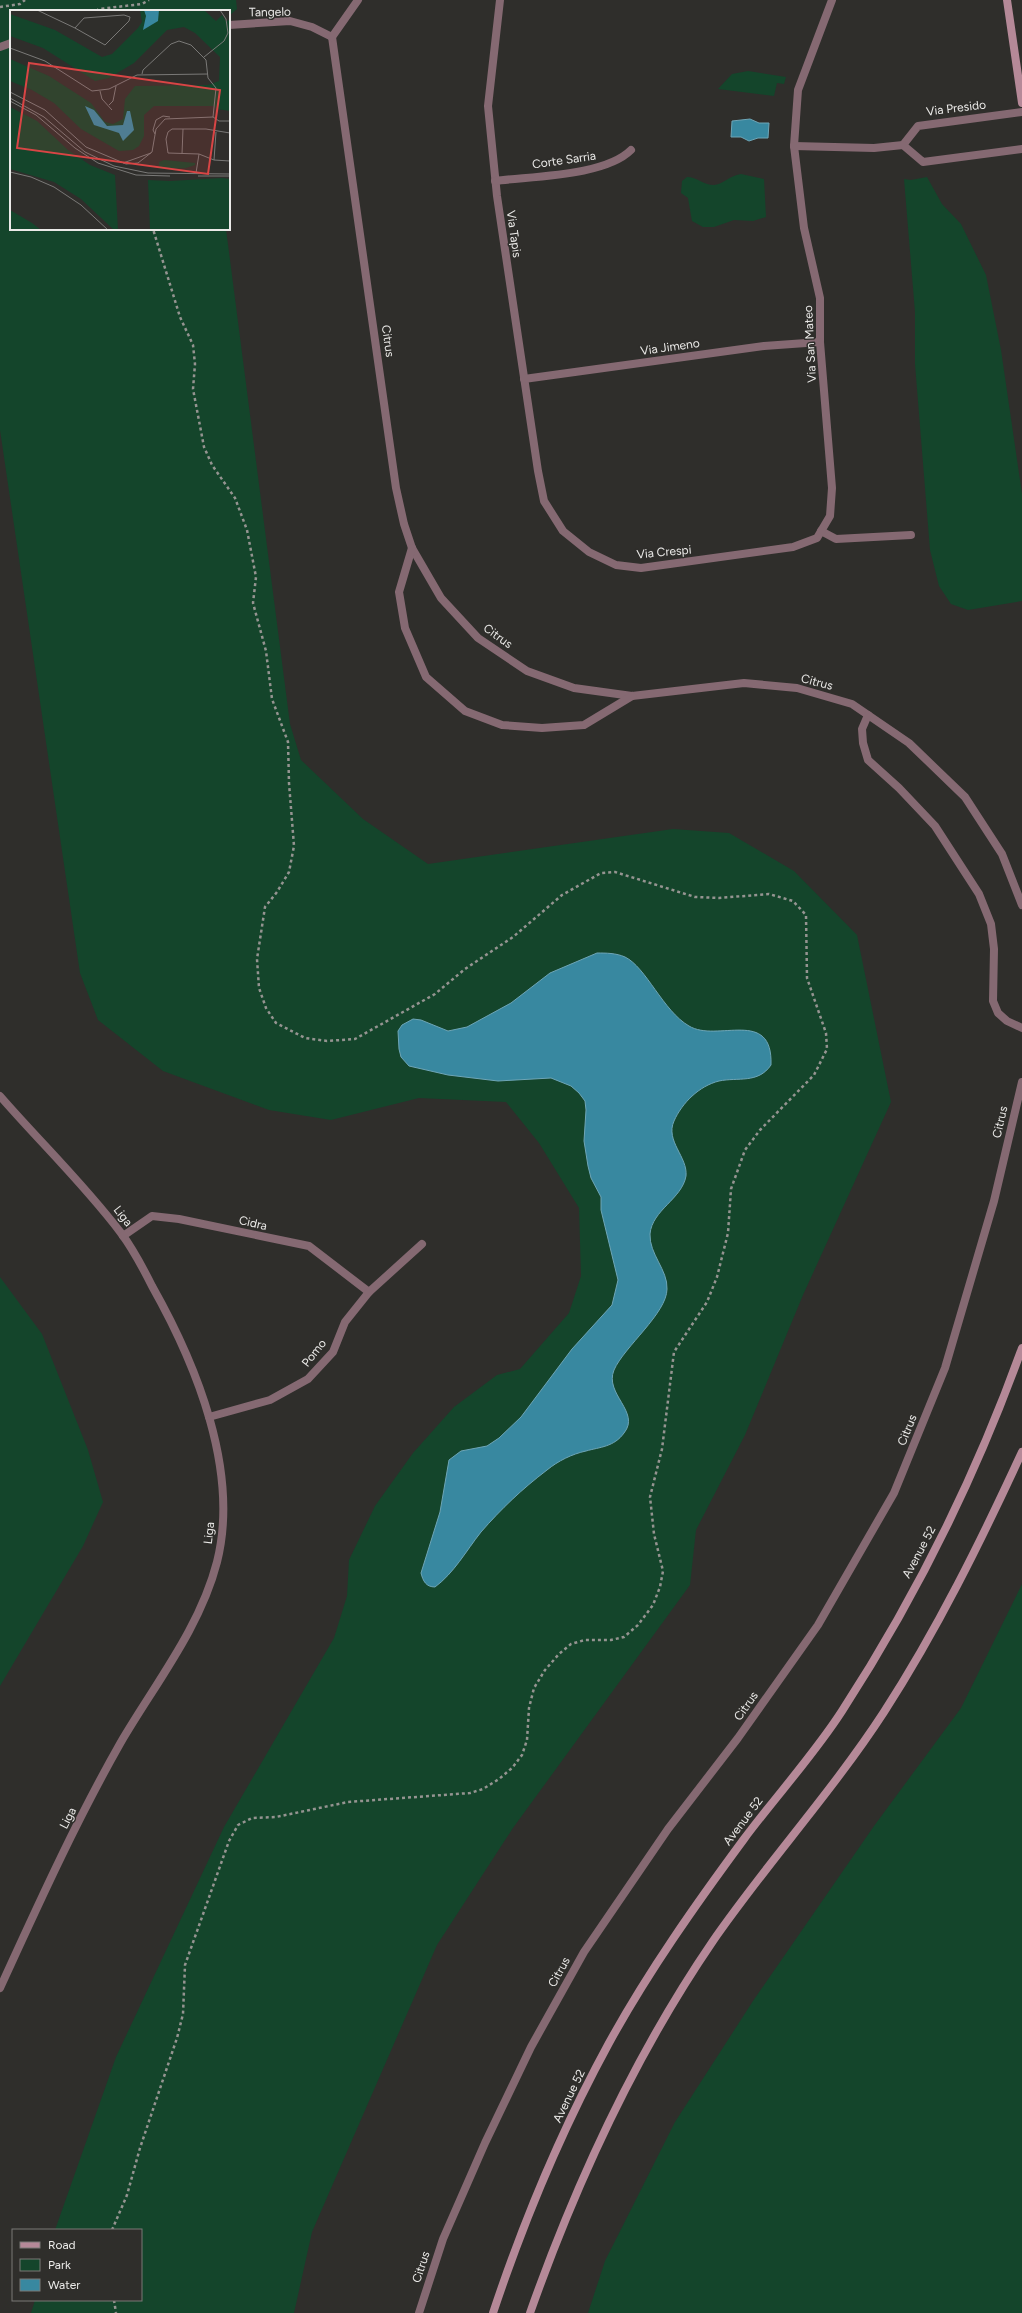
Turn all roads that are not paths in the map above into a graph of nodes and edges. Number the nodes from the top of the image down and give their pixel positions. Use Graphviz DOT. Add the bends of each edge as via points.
graph roads {
  1 [pos="358,0"];
  2 [pos="500,0"];
  3 [pos="832,0"];
  4 [pos="1007,0"];
  5 [pos="230,25"];
  6 [pos="332,37"];
  7 [pos="10,43"];
  8 [pos="0,47"];
  9 [pos="1022,103"];
  10 [pos="1022,112"];
  11 [pos="903,145"];
  12 [pos="794,146"];
  13 [pos="1022,149"];
  14 [pos="631,150"];
  15 [pos="495,181"];
  16 [pos="820,342"];
  17 [pos="524,379"];
  18 [pos="538,471"];
  19 [pos="819,535"];
  20 [pos="911,535"];
  21 [pos="412,548"];
  22 [pos="632,696"];
  23 [pos="868,715"];
  24 [pos="1022,905"];
  25 [pos="1022,1028"];
  26 [pos="1022,1082"];
  27 [pos="0,1096"];
  28 [pos="123,1236"];
  29 [pos="422,1244"];
  30 [pos="370,1292"];
  31 [pos="1022,1348"];
  32 [pos="209,1417"];
  33 [pos="1022,1452"];
  34 [pos="0,1988"];
  35 [pos="419,2313"];
  36 [pos="493,2313"];
  37 [pos="530,2313"];
  1 -- 6 [label="street"];
  2 -- 15 [label="street, Via Tapis" via="488,106"];
  3 -- 12 [label="street, Via San Mateo" via="798,90"];
  4 -- 9 [label="main road"];
  5 -- 6 [label="street, Tangelo" via="290,21 312,27"];
  6 -- 21 [label="street, Citrus" via="396,488"];
  7 -- 8 [label="street"];
  10 -- 11 [label="street, Via Presido" via="918,126"];
  11 -- 12 [label="street" via="874,148"];
  11 -- 13 [label="street" via="923,162"];
  12 -- 16 [label="street, Via San Mateo" via="804,228 820,298"];
  14 -- 15 [label="street, Corte Sarria" via="615,162 590,169"];
  15 -- 17 [label="street, Via Tapis"];
  16 -- 17 [label="street, Via Jimeno" via="764,346"];
  16 -- 19 [label="street, Via San Mateo" via="832,488 830,516"];
  17 -- 18 [label="street, Via Tapis"];
  18 -- 19 [label="street, Via Crespi" via="544,501 563,530 589,552 616,565 641,568 794,547"];
  19 -- 20 [label="street" via="836,539"];
  21 -- 22 [label="street, Citrus" via="441,598 478,638 527,671 574,688"];
  21 -- 22 [label="street" via="399,592 405,628 426,677 466,712 502,725 542,728 584,725"];
  22 -- 23 [label="street, Citrus" via="744,683 797,688 852,704"];
  23 -- 24 [label="street, Citrus" via="909,743 965,797 1002,854"];
  23 -- 25 [label="street" via="862,729 868,760 900,788 935,826 979,894 990,924 993,943 993,1001 998,1013 1007,1021"];
  26 -- 35 [label="street, Citrus" via="994,1201 946,1368 894,1493 818,1625 738,1738 668,1829 584,1952 531,2047 485,2143 443,2239"];
  27 -- 28 [label="street, Liga" via="69,1171"];
  28 -- 30 [label="street, Cidra" via="152,1216 179,1219 309,1246"];
  28 -- 32 [label="street, Liga" via="172,1320 195,1371"];
  29 -- 30 [label="street, Pomo"];
  30 -- 32 [label="street, Pomo" via="345,1322 333,1352 308,1379 270,1400"];
  31 -- 36 [label="main road, Avenue 52" via="1000,1409 964,1494 881,1647 840,1713 695,1906 609,2043 537,2191"];
  32 -- 34 [label="street, Liga" via="220,1466 223,1515 218,1560 206,1599 121,1743 37,1907"];
  33 -- 37 [label="main road" via="982,1539 884,1712 830,1789 766,1868 712,1943 655,2037 599,2143 555,2242"];
}
